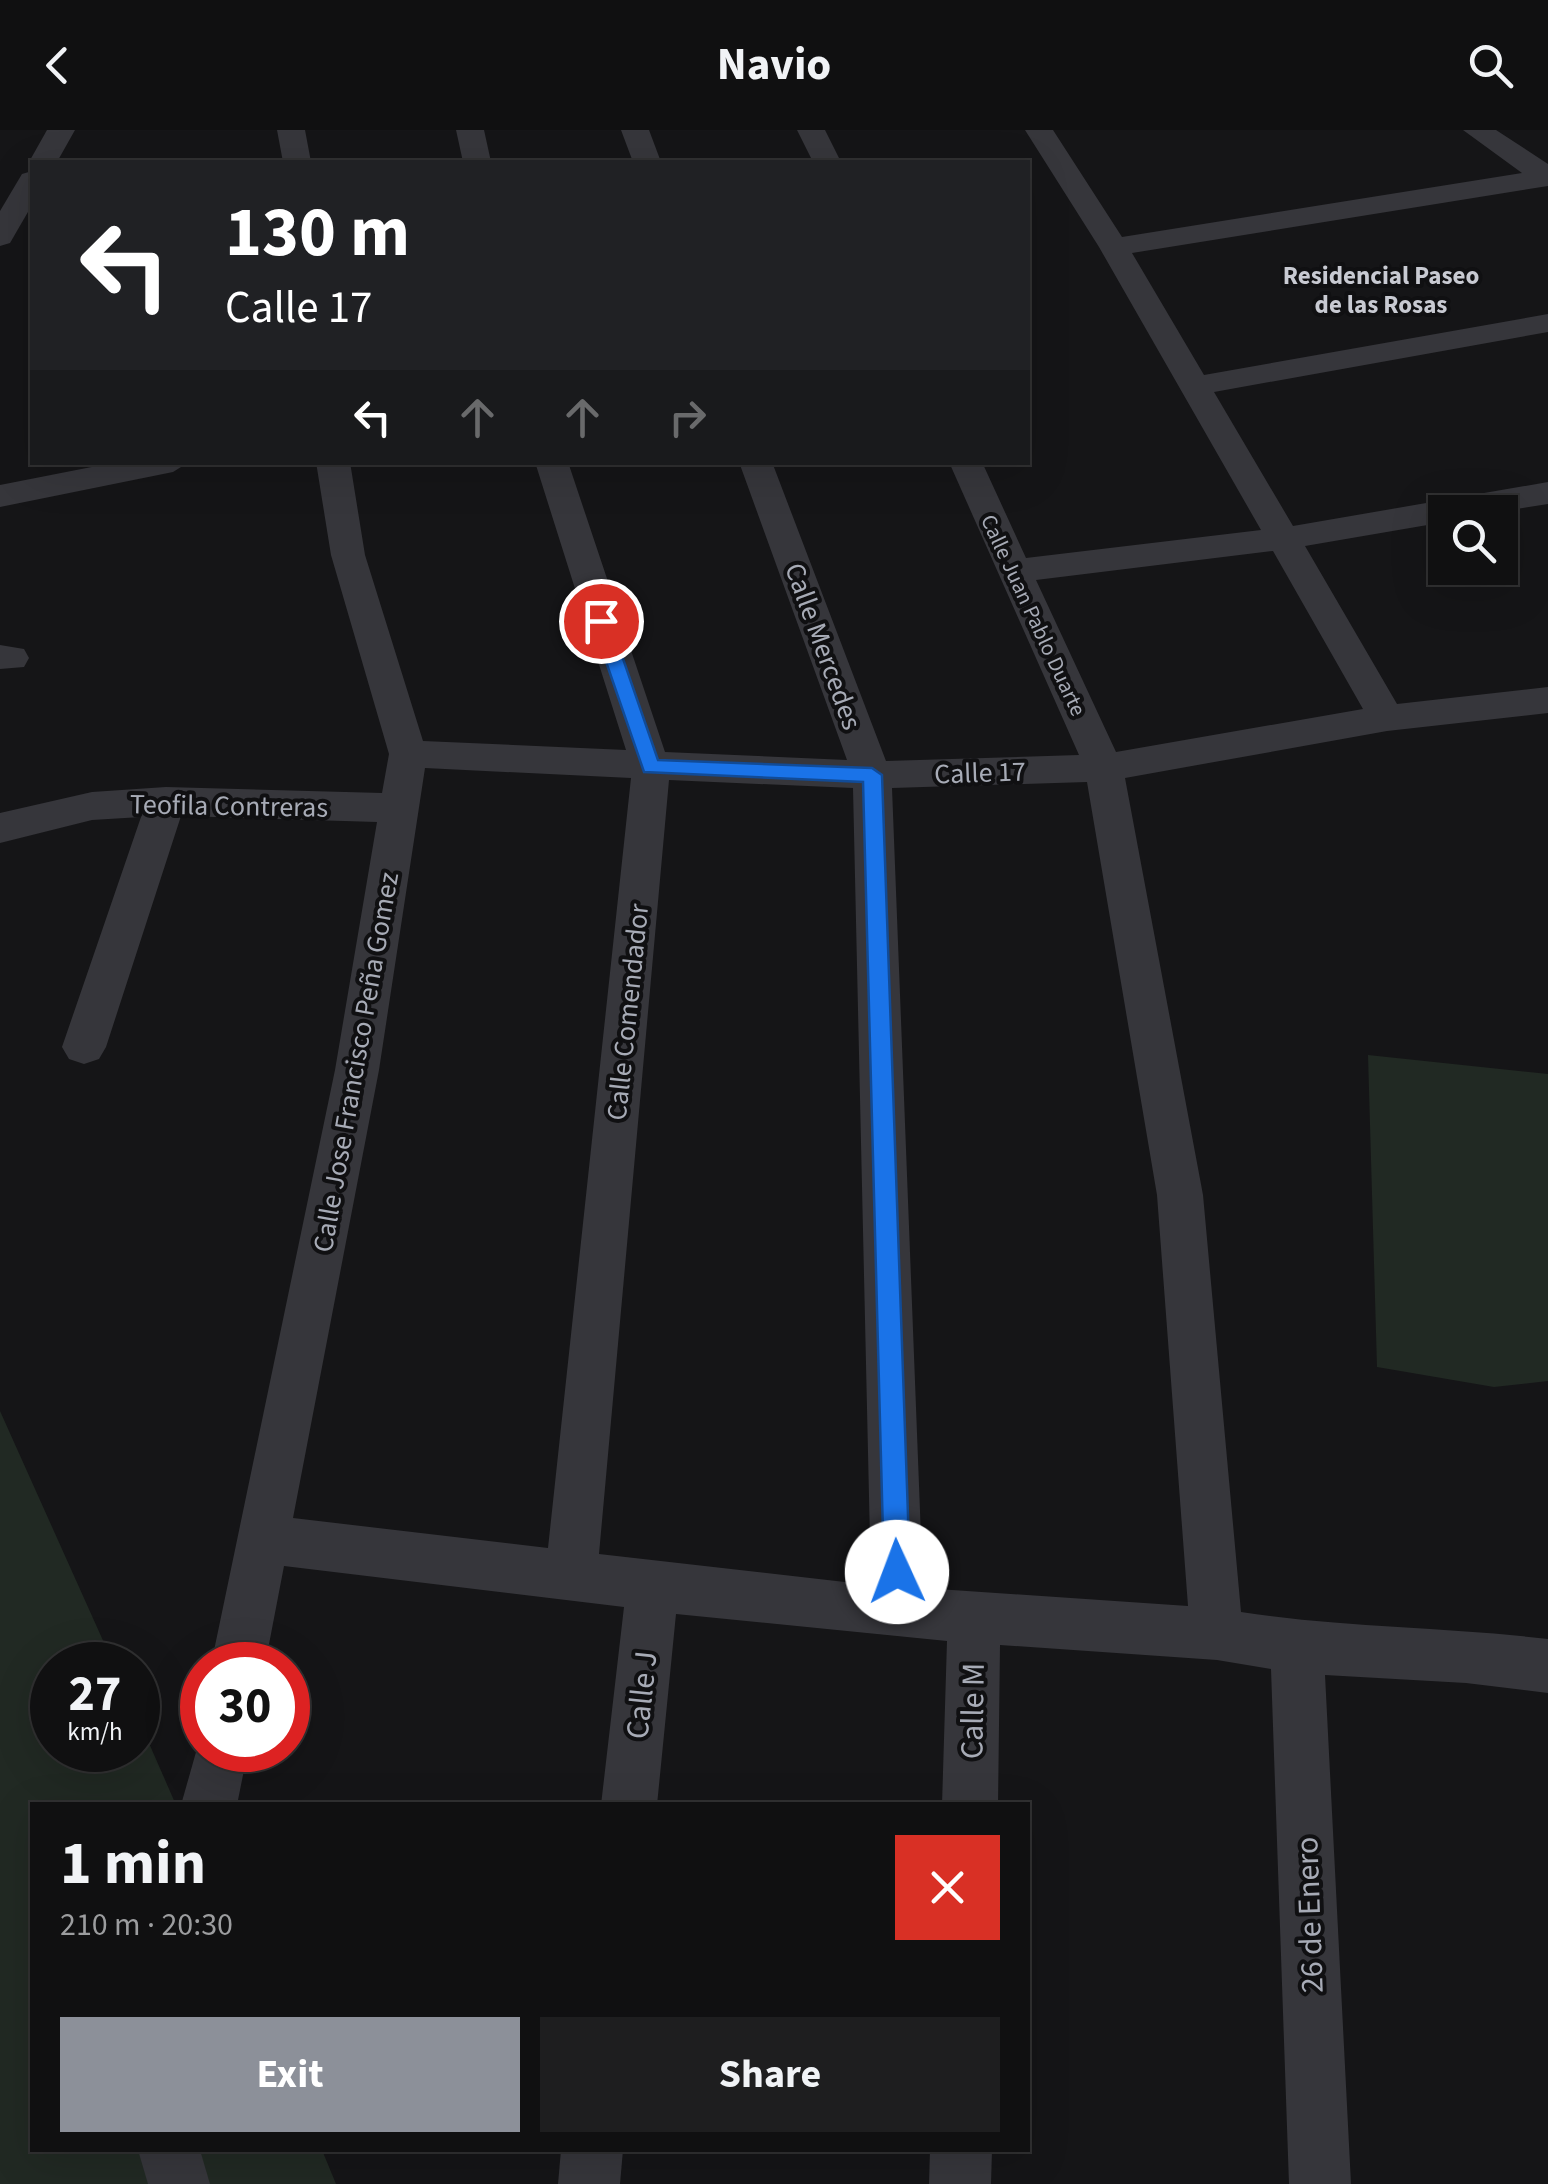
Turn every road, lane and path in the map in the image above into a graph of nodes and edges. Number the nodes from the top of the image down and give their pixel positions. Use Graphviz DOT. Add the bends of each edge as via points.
graph roads {
  1 [pos="61,130"];
  2 [pos="291,130"];
  3 [pos="470,130"];
  4 [pos="635,130"];
  5 [pos="811,130"];
  6 [pos="1038,130"];
  7 [pos="1477,130"];
  8 [pos="43,160"];
  9 [pos="296,160"];
  10 [pos="478,160"];
  11 [pos="646,160"];
  12 [pos="827,160"];
  13 [pos="1548,177"];
  14 [pos="30,184"];
  15 [pos="0,237"];
  16 [pos="1114,248"];
  17 [pos="1548,322"];
  18 [pos="1196,386"];
  19 [pos="158,465"];
  20 [pos="333,465"];
  21 [pos="552,465"];
  22 [pos="757,465"];
  23 [pos="966,465"];
  24 [pos="1548,492"];
  25 [pos="0,496"];
  26 [pos="1281,539"];
  27 [pos="1013,572"];
  28 [pos="1548,700"];
  29 [pos="1387,718"];
  30 [pos="408,754"];
  31 [pos="651,767"];
  32 [pos="1104,768"];
  33 [pos="872,775"];
  34 [pos="166,801"];
  35 [pos="400,808"];
  36 [pos="0,828"];
  37 [pos="84,1047"];
  38 [pos="263,1539"];
  39 [pos="571,1575"];
  40 [pos="653,1585"];
  41 [pos="898,1612"];
  42 [pos="974,1616"];
  43 [pos="1217,1634"];
  44 [pos="243,1642"];
  45 [pos="1297,1646"];
  46 [pos="1548,1666"];
  47 [pos="216,1772"];
  48 [pos="210,1802"];
  49 [pos="630,1802"];
  50 [pos="970,1802"];
  51 [pos="171,2152"];
  52 [pos="592,2152"];
  53 [pos="961,2152"];
  54 [pos="179,2184"];
  55 [pos="589,2184"];
  56 [pos="960,2184"];
  57 [pos="1320,2184"];
  1 -- 8 [label="street"];
  2 -- 9 [label="street"];
  3 -- 10 [label="street"];
  4 -- 11 [label="street"];
  5 -- 12 [label="street"];
  6 -- 16 [label="street"];
  7 -- 13 [label="street"];
  13 -- 16 [label="street"];
  14 -- 15 [label="street"];
  16 -- 18 [label="street"];
  17 -- 18 [label="street"];
  18 -- 26 [label="street"];
  19 -- 25 [label="street"];
  20 -- 30 [label="street, Calle Jose Francisco Peña Gomez" via="348,554"];
  21 -- 31 [label="street, Calle Comendador"];
  22 -- 33 [label="street, Calle Mercedes"];
  23 -- 27 [label="street, Calle Juan Pablo Duarte"];
  24 -- 26 [label="street"];
  26 -- 27 [label="street"];
  26 -- 29 [label="street"];
  27 -- 32 [label="street, Calle Juan Pablo Duarte"];
  28 -- 29 [label="street, Calle 17"];
  29 -- 32 [label="street, Calle 17"];
  30 -- 31 [label="street, Calle 17"];
  30 -- 35 [label="street, Calle Jose Francisco Peña Gomez"];
  31 -- 33 [label="street, Calle 17"];
  31 -- 39 [label="street, Calle Comendador"];
  32 -- 33 [label="street, Calle 17"];
  32 -- 43 [label="street, Calle Juan Pablo Duarte" via="1180,1195"];
  33 -- 41 [label="street, Calle Mercedes"];
  34 -- 35 [label="street, Teofila Contreras"];
  34 -- 36 [label="street, Teofila Contreras" via="92,806"];
  34 -- 37 [label="street"];
  35 -- 38 [label="street, Calle Jose Francisco Peña Gomez" via="357,1070"];
  38 -- 39 [label="street"];
  38 -- 44 [label="street, Calle Jose Francisco Peña Gomez"];
  39 -- 40 [label="street"];
  40 -- 41 [label="street"];
  40 -- 49 [label="street, Calle J"];
  41 -- 42 [label="street"];
  42 -- 43 [label="street"];
  42 -- 50 [label="street, Calle M"];
  43 -- 45 [label="street"];
  45 -- 46 [label="street"];
  45 -- 57 [label="street, 26 de Enero"];
  47 -- 48 [label="street"];
  51 -- 54 [label="street"];
  52 -- 55 [label="street"];
  53 -- 56 [label="street"];
}
